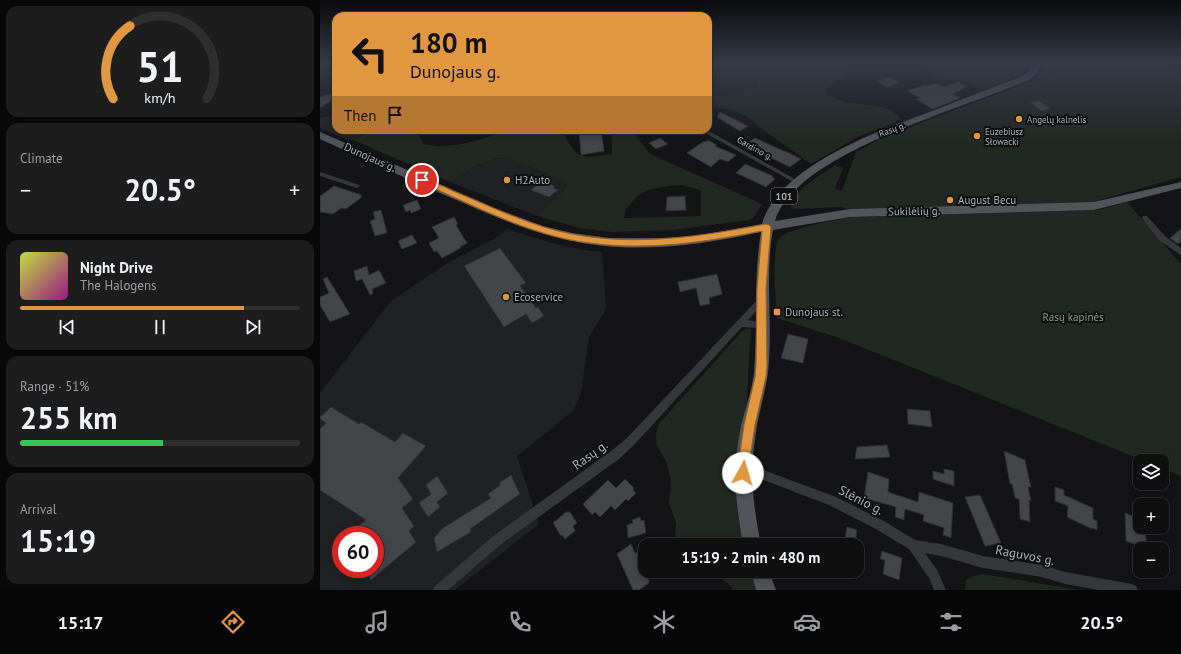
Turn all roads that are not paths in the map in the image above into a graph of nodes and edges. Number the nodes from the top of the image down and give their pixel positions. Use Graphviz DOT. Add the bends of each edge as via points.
graph roads {
  1 [pos="996,90"];
  2 [pos="710,134"];
  3 [pos="320,136"];
  4 [pos="320,174"];
  5 [pos="799,182"];
  6 [pos="1181,185"];
  7 [pos="357,186"];
  8 [pos="1145,218"];
  9 [pos="766,227"];
  10 [pos="1181,252"];
  11 [pos="762,300"];
  12 [pos="740,323"];
  13 [pos="762,325"];
  14 [pos="743,473"];
  15 [pos="751,538"];
  16 [pos="913,545"];
  17 [pos="762,578"];
  18 [pos="439,590"];
  19 [pos="766,590"];
  20 [pos="940,590"];
  21 [pos="1132,590"];
  1 -- 5 [label="main road, Rasų g. / 101" via="874,136"];
  2 -- 5 [label="street, Gardino g."];
  3 -- 9 [label="main road, Dunojaus g." via="507,217 571,237 617,243 674,242"];
  4 -- 7 [label="street"];
  5 -- 9 [label="main road, Rasų g. / 101" via="788,190"];
  6 -- 9 [label="main road, Sukilėlių g." via="1094,206 850,213"];
  8 -- 10 [label="street" via="1163,239"];
  9 -- 11 [label="main road, 101"];
  11 -- 12 [label="street, Rasų g."];
  11 -- 13 [label="main road, 101"];
  12 -- 13 [label="street"];
  12 -- 18 [label="street, Rasų g." via="630,442 496,541"];
  13 -- 14 [label="main road, 101" via="760,377 749,425"];
  14 -- 15 [label="main road, 101" via="743,490"];
  14 -- 16 [label="street, Slėnio g." via="758,473 832,501"];
  16 -- 20 [label="street, Slėnio g." via="933,574"];
  16 -- 21 [label="street, Raguvos g." via="983,562 1042,571 1065,578"];
  17 -- 19 [label="main road"];
}
